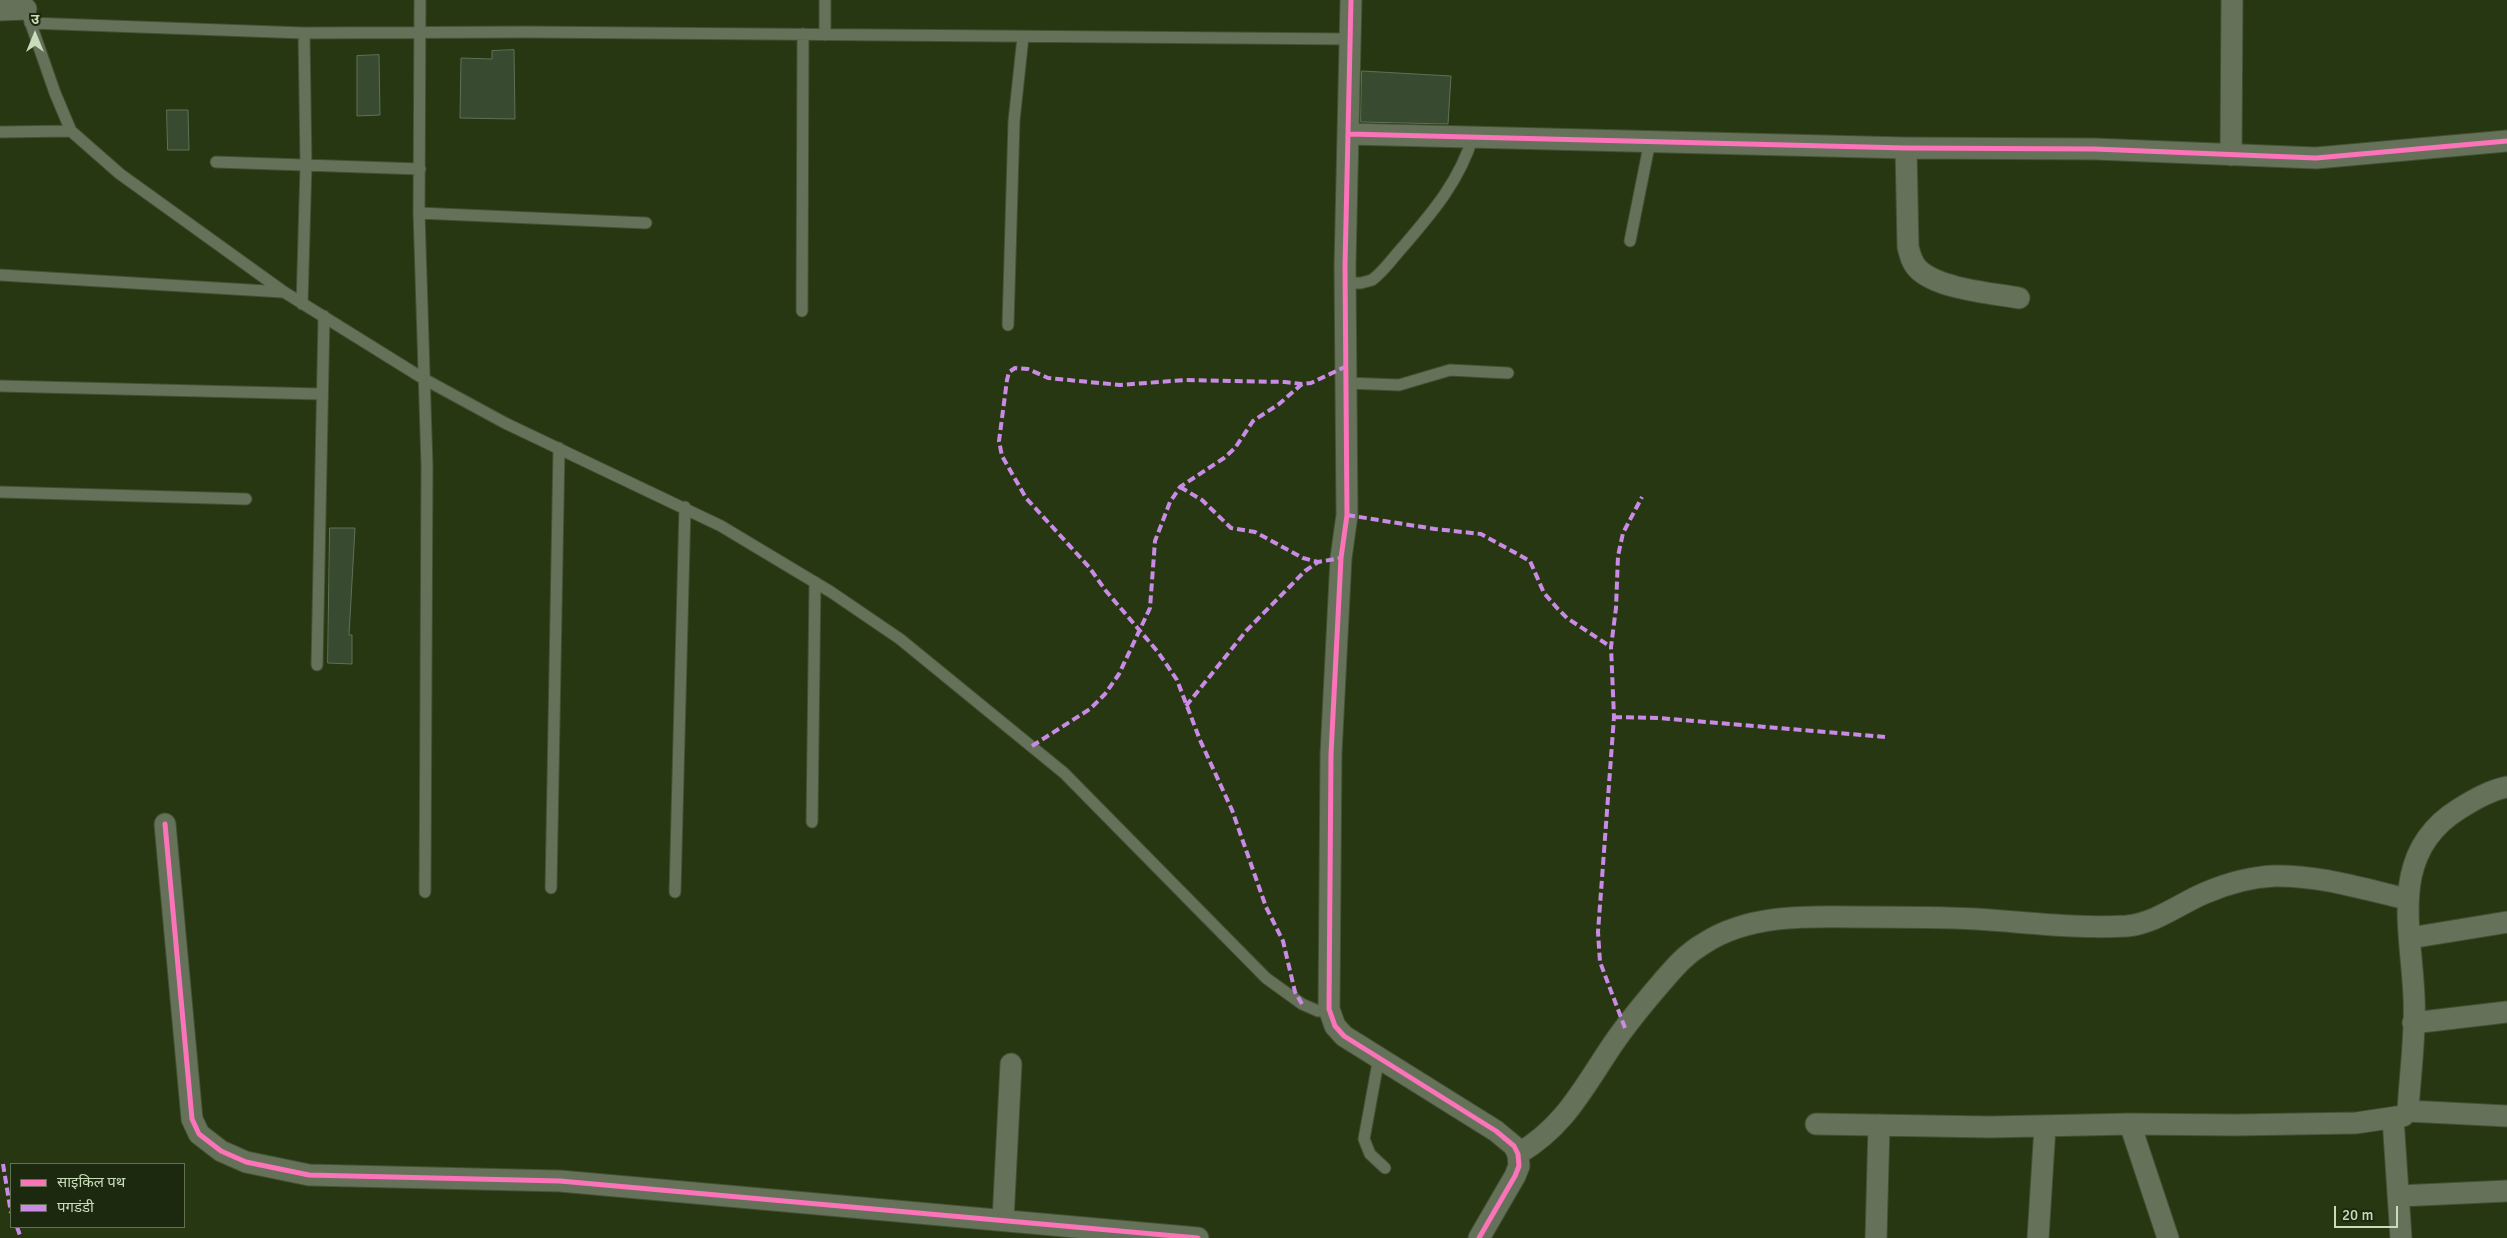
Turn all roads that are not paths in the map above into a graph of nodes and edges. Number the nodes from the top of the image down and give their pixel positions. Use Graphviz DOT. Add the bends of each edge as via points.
graph roads {
  1 [pos="420,0"];
  2 [pos="825,0"];
  3 [pos="1351,0"];
  4 [pos="2232,0"];
  5 [pos="0,10"];
  6 [pos="26,11"];
  7 [pos="419,32"];
  8 [pos="304,33"];
  9 [pos="803,34"];
  10 [pos="825,35"];
  11 [pos="1023,37"];
  12 [pos="1350,39"];
  13 [pos="71,131"];
  14 [pos="0,132"];
  15 [pos="1349,134"];
  16 [pos="1473,136"];
  17 [pos="1650,141"];
  18 [pos="2507,141"];
  19 [pos="1906,148"];
  20 [pos="2231,155"];
  21 [pos="216,162"];
  22 [pos="306,165"];
  23 [pos="420,169"];
  24 [pos="419,212"];
  25 [pos="646,224"];
  26 [pos="1630,242"];
  27 [pos="0,275"];
  28 [pos="1346,284"];
  29 [pos="284,292"];
  30 [pos="2019,298"];
  31 [pos="302,304"];
  32 [pos="802,311"];
  33 [pos="324,316"];
  34 [pos="1008,325"];
  35 [pos="1508,373"];
  36 [pos="424,379"];
  37 [pos="1347,383"];
  38 [pos="0,386"];
  39 [pos="321,394"];
  40 [pos="559,448"];
  41 [pos="0,492"];
  42 [pos="246,499"];
  43 [pos="685,508"];
  44 [pos="815,582"];
  45 [pos="317,666"];
  46 [pos="2507,787"];
  47 [pos="812,822"];
  48 [pos="165,824"];
  49 [pos="551,888"];
  50 [pos="425,892"];
  51 [pos="675,892"];
  52 [pos="2407,899"];
  53 [pos="2507,922"];
  54 [pos="2410,938"];
  55 [pos="1329,1009"];
  56 [pos="2507,1012"];
  57 [pos="2413,1023"];
  58 [pos="1379,1057"];
  59 [pos="1011,1064"];
  60 [pos="2401,1115"];
  61 [pos="2507,1116"];
  62 [pos="1816,1124"];
  63 [pos="2130,1124"];
  64 [pos="1879,1125"];
  65 [pos="2045,1126"];
  66 [pos="1518,1154"];
  67 [pos="1386,1168"];
  68 [pos="2507,1191"];
  69 [pos="2398,1196"];
  70 [pos="1003,1220"];
  71 [pos="1198,1238"];
  72 [pos="1479,1238"];
  73 [pos="1876,1238"];
  74 [pos="2038,1238"];
  75 [pos="2168,1238"];
  76 [pos="2401,1238"];
  1 -- 7 [label="lane"];
  2 -- 10 [label="lane"];
  3 -- 12 [label="street"];
  4 -- 20 [label="street"];
  5 -- 6 [label="street"];
  6 -- 8 [label="lane"];
  6 -- 13 [label="lane"];
  7 -- 8 [label="lane"];
  7 -- 9 [label="lane"];
  7 -- 23 [label="lane"];
  8 -- 22 [label="lane"];
  9 -- 10 [label="lane"];
  9 -- 32 [label="lane"];
  10 -- 11 [label="lane"];
  11 -- 12 [label="lane"];
  11 -- 34 [label="lane" via="1014,121"];
  12 -- 15 [label="street"];
  13 -- 14 [label="lane"];
  13 -- 29 [label="lane" via="120,174"];
  15 -- 16 [label="street"];
  15 -- 28 [label="street"];
  16 -- 17 [label="street"];
  16 -- 28 [label="lane" via="1454,181 1412,236 1372,280"];
  17 -- 19 [label="street"];
  17 -- 26 [label="lane"];
  18 -- 20 [label="street" via="2316,158"];
  19 -- 20 [label="street" via="2095,149"];
  19 -- 30 [label="street" via="1908,248 1918,269 1945,283"];
  21 -- 22 [label="lane"];
  22 -- 23 [label="lane"];
  22 -- 31 [label="lane"];
  23 -- 24 [label="lane"];
  24 -- 25 [label="lane"];
  24 -- 36 [label="lane"];
  27 -- 29 [label="lane"];
  28 -- 37 [label="street"];
  29 -- 31 [label="lane"];
  31 -- 33 [label="lane"];
  33 -- 36 [label="lane"];
  33 -- 39 [label="lane"];
  35 -- 37 [label="lane" via="1450,370 1399,385"];
  36 -- 40 [label="lane" via="504,423"];
  36 -- 50 [label="lane" via="427,466"];
  37 -- 55 [label="street" via="1346,514 1331,754"];
  38 -- 39 [label="lane"];
  39 -- 45 [label="lane"];
  40 -- 43 [label="lane"];
  40 -- 49 [label="lane"];
  41 -- 42 [label="lane"];
  43 -- 44 [label="lane"];
  43 -- 51 [label="lane"];
  44 -- 47 [label="lane"];
  44 -- 55 [label="lane" via="900,639 1064,773 1266,978 1302,1004 1318,1011"];
  46 -- 52 [label="street" via="2475,799 2443,819 2426,837 2411,875"];
  48 -- 70 [label="street" via="192,1119 199,1134 221,1151 246,1162 309,1174 560,1181"];
  52 -- 54 [label="street"];
  52 -- 66 [label="street" via="2302,876 2269,876 2234,882 2205,893 2154,920 2129,926 2075,927 1886,917 1820,916 1766,920 1705,942 1684,958 1625,1028 1569,1111 1539,1142"];
  53 -- 54 [label="street"];
  54 -- 57 [label="street"];
  55 -- 58 [label="street" via="1335,1026 1344,1036"];
  56 -- 57 [label="street"];
  57 -- 60 [label="street"];
  58 -- 66 [label="street" via="1496,1131 1514,1146"];
  58 -- 67 [label="lane" via="1364,1139 1370,1154"];
  59 -- 70 [label="street"];
  60 -- 61 [label="street"];
  60 -- 63 [label="street" via="2320,1124"];
  60 -- 69 [label="street"];
  62 -- 64 [label="street"];
  63 -- 65 [label="street"];
  63 -- 75 [label="street"];
  64 -- 65 [label="street"];
  64 -- 73 [label="street"];
  65 -- 74 [label="street"];
  66 -- 72 [label="street" via="1519,1166 1515,1176"];
  68 -- 69 [label="street"];
  69 -- 76 [label="street"];
  70 -- 71 [label="street"];
}
